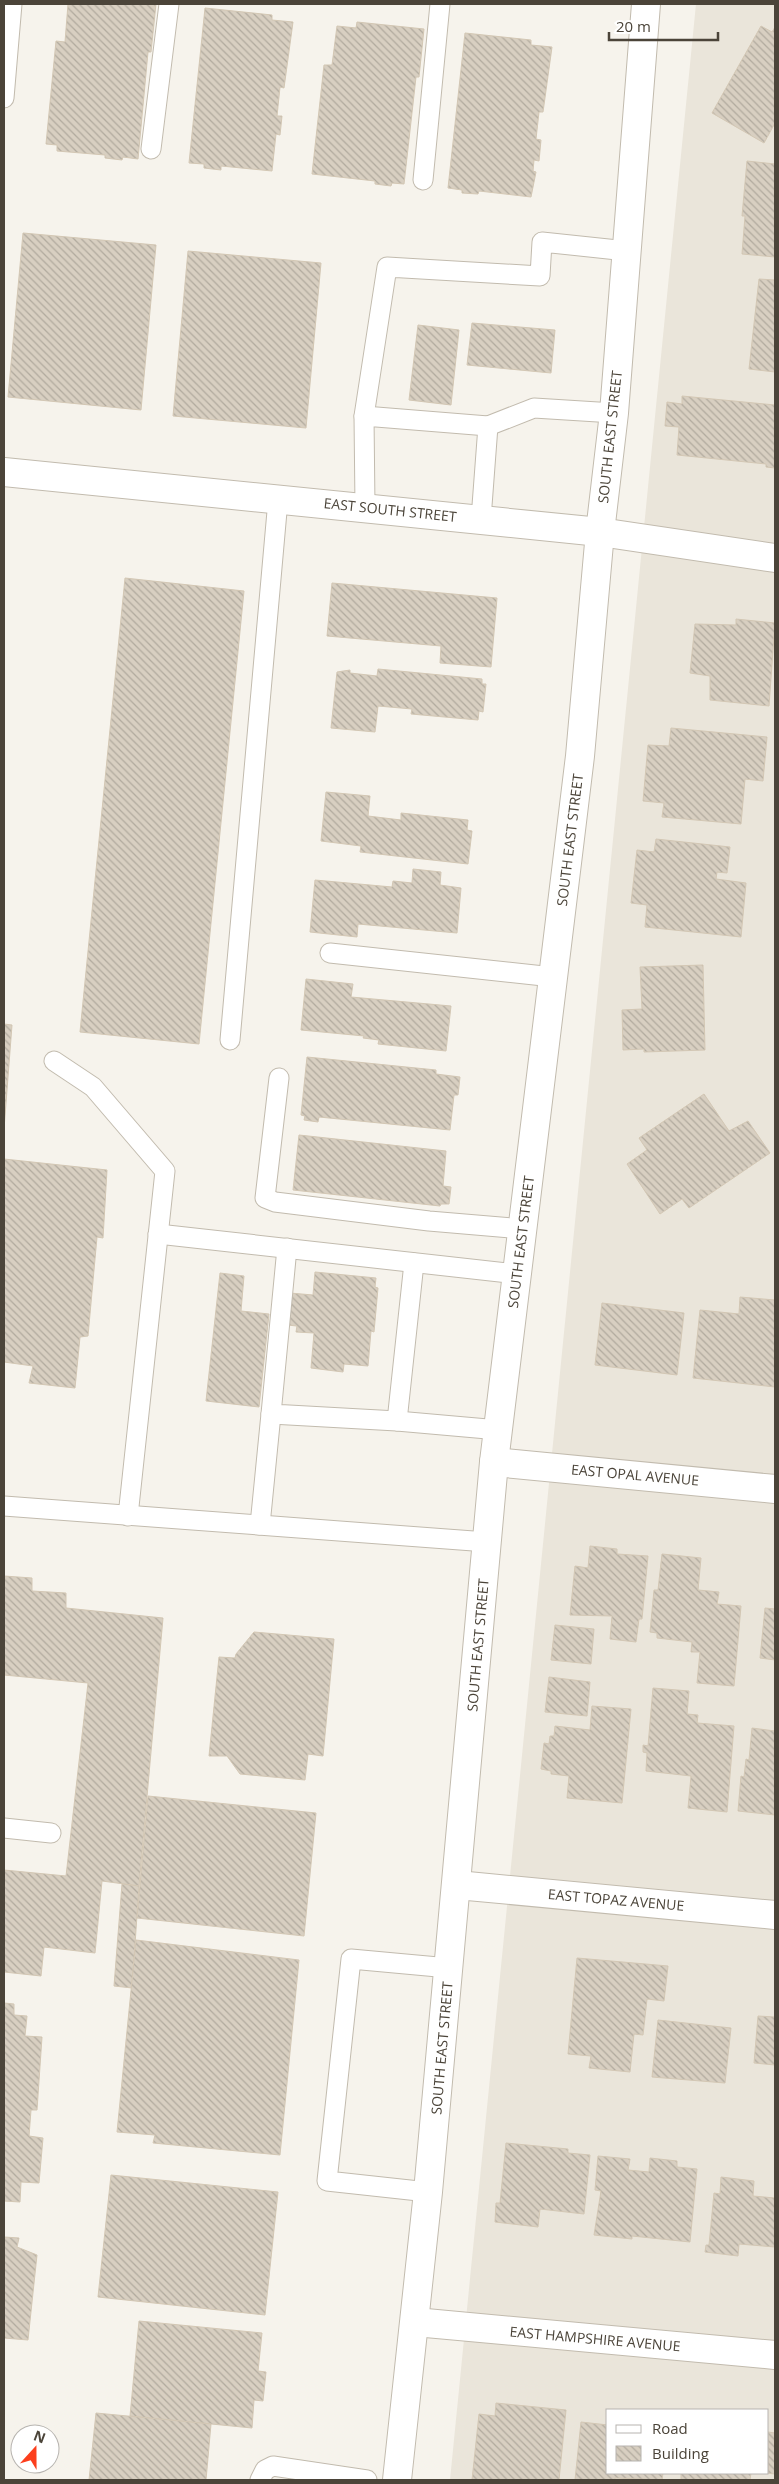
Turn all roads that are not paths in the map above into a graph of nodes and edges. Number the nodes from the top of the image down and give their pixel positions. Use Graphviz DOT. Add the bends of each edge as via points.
graph roads {
  1 [pos="12,4"];
  2 [pos="169,4"];
  3 [pos="440,4"];
  4 [pos="646,4"];
  5 [pos="4,98"];
  6 [pos="151,149"];
  7 [pos="423,180"];
  8 [pos="627,251"];
  9 [pos="614,413"];
  10 [pos="364,416"];
  11 [pos="488,426"];
  12 [pos="4,472"];
  13 [pos="278,500"];
  14 [pos="365,507"];
  15 [pos="481,520"];
  16 [pos="600,532"];
  17 [pos="775,558"];
  18 [pos="330,954"];
  19 [pos="553,977"];
  20 [pos="230,1040"];
  21 [pos="54,1061"];
  22 [pos="278,1078"];
  23 [pos="523,1229"];
  24 [pos="158,1234"];
  25 [pos="287,1248"];
  26 [pos="414,1263"];
  27 [pos="517,1274"];
  28 [pos="271,1414"];
  29 [pos="397,1421"];
  30 [pos="499,1430"];
  31 [pos="494,1462"];
  32 [pos="775,1488"];
  33 [pos="4,1506"];
  34 [pos="128,1516"];
  35 [pos="260,1526"];
  36 [pos="488,1542"];
  37 [pos="4,1828"];
  38 [pos="51,1833"];
  39 [pos="457,1885"];
  40 [pos="775,1915"];
  41 [pos="449,1968"];
  42 [pos="428,2192"];
  43 [pos="415,2322"];
  44 [pos="775,2355"];
  45 [pos="260,2480"];
  46 [pos="367,2480"];
  47 [pos="397,2480"];
  1 -- 5 [label="lane"];
  2 -- 6 [label="lane"];
  3 -- 7 [label="lane"];
  4 -- 8 [label="street, SOUTH EAST STREET"];
  8 -- 9 [label="street, SOUTH EAST STREET"];
  8 -- 10 [label="lane" via="542,242 540,276 387,267"];
  9 -- 11 [label="lane" via="534,408"];
  9 -- 16 [label="street, SOUTH EAST STREET"];
  10 -- 11 [label="lane"];
  10 -- 14 [label="lane"];
  11 -- 15 [label="lane"];
  12 -- 13 [label="street, EAST SOUTH STREET"];
  13 -- 14 [label="street, EAST SOUTH STREET"];
  13 -- 20 [label="lane"];
  14 -- 15 [label="street, EAST SOUTH STREET"];
  15 -- 16 [label="street, EAST SOUTH STREET"];
  16 -- 17 [label="street, EAST SOUTH STREET"];
  16 -- 19 [label="street, SOUTH EAST STREET" via="580,756"];
  18 -- 19 [label="lane"];
  19 -- 23 [label="street, SOUTH EAST STREET"];
  21 -- 24 [label="lane" via="93,1087 165,1171"];
  22 -- 23 [label="lane" via="266,1198 275,1202 420,1220"];
  23 -- 27 [label="street, SOUTH EAST STREET"];
  24 -- 25 [label="lane"];
  24 -- 34 [label="lane"];
  25 -- 26 [label="lane"];
  25 -- 28 [label="lane"];
  26 -- 27 [label="lane"];
  26 -- 29 [label="lane"];
  27 -- 30 [label="street, SOUTH EAST STREET"];
  28 -- 29 [label="lane"];
  28 -- 35 [label="lane"];
  29 -- 30 [label="lane"];
  30 -- 31 [label="street, SOUTH EAST STREET"];
  31 -- 32 [label="street, EAST OPAL AVENUE"];
  31 -- 36 [label="street, SOUTH EAST STREET"];
  33 -- 34 [label="lane"];
  34 -- 35 [label="lane"];
  35 -- 36 [label="lane"];
  36 -- 39 [label="street, SOUTH EAST STREET"];
  37 -- 38 [label="lane"];
  39 -- 40 [label="street, EAST TOPAZ AVENUE"];
  39 -- 41 [label="street, SOUTH EAST STREET"];
  41 -- 42 [label="street, SOUTH EAST STREET"];
  41 -- 42 [label="lane" via="351,1959 328,2181"];
  42 -- 43 [label="street, SOUTH EAST STREET"];
  43 -- 44 [label="street, EAST HAMPSHIRE AVENUE"];
  43 -- 47 [label="street, SOUTH EAST STREET"];
  45 -- 46 [label="lane" via="265,2470 273,2466"];
}
